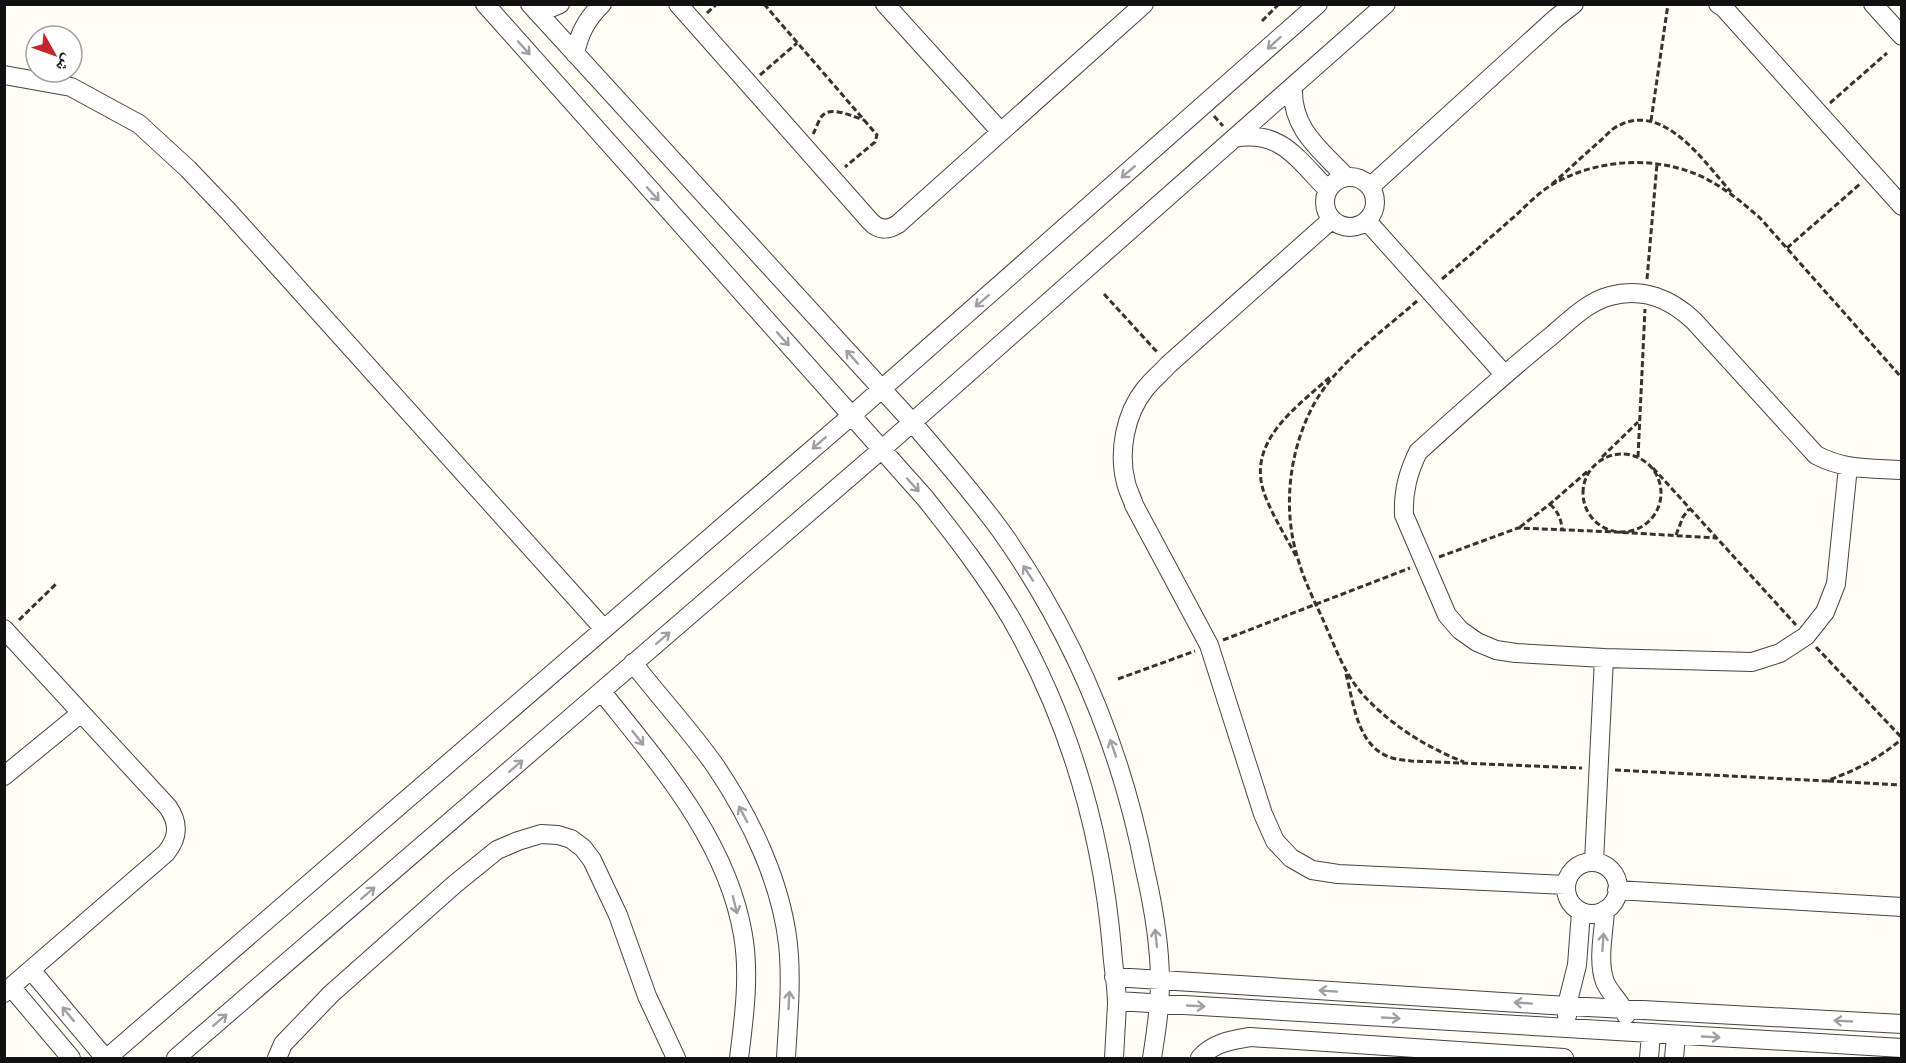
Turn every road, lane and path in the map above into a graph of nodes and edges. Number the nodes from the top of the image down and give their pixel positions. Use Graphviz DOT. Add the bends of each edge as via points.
graph roads {
  1 [pos="485,4"];
  2 [pos="560,4"];
  3 [pos="678,4"];
  4 [pos="764,4"];
  5 [pos="885,4"];
  6 [pos="1279,4"];
  7 [pos="1318,4"];
  8 [pos="1386,4"];
  9 [pos="1574,4"];
  10 [pos="1668,4"];
  11 [pos="1718,4"];
  12 [pos="1873,4"];
  13 [pos="1136,7"];
  14 [pos="533,8"];
  15 [pos="590,8"];
  16 [pos="1262,21"];
  17 [pos="1902,36"];
  18 [pos="797,43"];
  19 [pos="1887,53"];
  20 [pos="575,54"];
  21 [pos="4,75"];
  22 [pos="759,76"];
  23 [pos="1293,87"];
  24 [pos="1204,105"];
  25 [pos="1818,114"];
  26 [pos="864,120"];
  27 [pos="1651,121"];
  28 [pos="1001,132"];
  29 [pos="1304,132"];
  30 [pos="813,136"];
  31 [pos="1234,138"];
  32 [pos="1287,148"];
  33 [pos="1657,164"];
  34 [pos="1872,174"];
  35 [pos="1346,177"];
  36 [pos="832,178"];
  37 [pos="1549,186"];
  38 [pos="1370,187"];
  39 [pos="1328,190"];
  40 [pos="1735,196"];
  41 [pos="1902,206"];
  42 [pos="1331,220"];
  43 [pos="1367,221"];
  44 [pos="1787,248"];
  45 [pos="1104,294"];
  46 [pos="1646,294"];
  47 [pos="1168,365"];
  48 [pos="1337,371"];
  49 [pos="1504,374"];
  50 [pos="881,389"];
  51 [pos="851,416"];
  52 [pos="1640,421"];
  53 [pos="912,422"];
  54 [pos="881,450"];
  55 [pos="1638,457"];
  56 [pos="1594,466"];
  57 [pos="1848,467"];
  58 [pos="1653,468"];
  59 [pos="1902,470"];
  60 [pos="1550,504"];
  61 [pos="1689,509"];
  62 [pos="1518,528"];
  63 [pos="1562,529"];
  64 [pos="1616,532"];
  65 [pos="1676,535"];
  66 [pos="1716,538"];
  67 [pos="1298,559"];
  68 [pos="1424,563"];
  69 [pos="56,584"];
  70 [pos="1317,605"];
  71 [pos="604,629"];
  72 [pos="6,630"];
  73 [pos="1806,636"];
  74 [pos="1604,658"];
  75 [pos="633,663"];
  76 [pos="1346,672"];
  77 [pos="602,692"];
  78 [pos="81,713"];
  79 [pos="1902,739"];
  80 [pos="1599,769"];
  81 [pos="4,776"];
  82 [pos="1826,781"];
  83 [pos="1902,784"];
  84 [pos="1594,862"];
  85 [pos="1566,885"];
  86 [pos="1617,890"];
  87 [pos="1902,907"];
  88 [pos="1605,910"];
  89 [pos="1581,912"];
  90 [pos="1578,965"];
  91 [pos="1601,967"];
  92 [pos="31,970"];
  93 [pos="1114,977"];
  94 [pos="1160,980"];
  95 [pos="8,990"];
  96 [pos="1117,1001"];
  97 [pos="1160,1004"];
  98 [pos="1567,1005"];
  99 [pos="1624,1009"];
  100 [pos="1902,1024"];
  101 [pos="1572,1029"];
  102 [pos="1616,1032"];
  103 [pos="1651,1034"];
  104 [pos="1676,1035"];
  105 [pos="1902,1048"];
  106 [pos="71,1059"];
  107 [pos="106,1059"];
  108 [pos="176,1059"];
  109 [pos="277,1059"];
  110 [pos="676,1059"];
  111 [pos="739,1059"];
  112 [pos="786,1059"];
  113 [pos="1114,1059"];
  114 [pos="1152,1059"];
  115 [pos="1200,1059"];
  116 [pos="1564,1059"];
  117 [pos="1649,1059"];
  118 [pos="1674,1059"];
  1 -- 51 [label="street, one-way"];
  2 -- 14 [label="street" via="546,10"];
  3 -- 36 [label="street"];
  4 -- 18 [label="path"];
  5 -- 28 [label="street"];
  6 -- 16 [label="path"];
  7 -- 24 [label="street, one-way"];
  8 -- 23 [label="street"];
  9 -- 38 [label="street"];
  10 -- 27 [label="path"];
  11 -- 25 [label="street"];
  12 -- 17 [label="street"];
  13 -- 28 [label="street"];
  14 -- 20 [label="street"];
  15 -- 20 [label="street"];
  18 -- 22 [label="path"];
  18 -- 26 [label="path"];
  19 -- 25 [label="path"];
  50 -- 20 [label="street, one-way"];
  21 -- 71 [label="street" via="71,87 139,124 188,169"];
  23 -- 29 [label="street" via="1294,110"];
  23 -- 31 [label="street"];
  24 -- 31 [label="path"];
  24 -- 50 [label="street, one-way"];
  25 -- 34 [label="street"];
  26 -- 30 [label="path" via="827,112"];
  26 -- 36 [label="path" via="877,139"];
  27 -- 37 [label="path" via="1617,126"];
  27 -- 40 [label="path" via="1681,138"];
  28 -- 36 [label="street" via="892,228 874,226"];
  29 -- 32 [label="street"];
  29 -- 35 [label="street"];
  31 -- 32 [label="street" via="1262,136"];
  31 -- 53 [label="street"];
  32 -- 39 [label="street"];
  33 -- 46 [label="path"];
  34 -- 41 [label="street"];
  34 -- 44 [label="path"];
  35 -- 38 [label="street" via="1359,179"];
  35 -- 39 [label="street"];
  38 -- 43 [label="street" via="1374,208"];
  39 -- 42 [label="street" via="1324,206"];
  42 -- 43 [label="street" via="1348,228"];
  42 -- 47 [label="street"];
  43 -- 49 [label="street"];
  45 -- 47 [label="path"];
  46 -- 49 [label="street" via="1619,294 1593,303"];
  46 -- 52 [label="path"];
  46 -- 57 [label="street" via="1680,308 1694,321 1816,455"];
  47 -- 85 [label="street" via="1144,390 1132,412 1122,459 1126,484 1209,645 1275,841 1291,858 1312,870 1338,874"];
  48 -- 67 [label="path" via="1283,420 1270,436 1262,456 1265,497"];
  49 -- 68 [label="street" via="1418,452 1411,466 1404,515"];
  50 -- 51 [label="street"];
  50 -- 53 [label="street"];
  51 -- 54 [label="street"];
  51 -- 71 [label="street, one-way"];
  52 -- 55 [label="path"];
  52 -- 56 [label="path"];
  53 -- 54 [label="street"];
  94 -- 53 [label="street, one-way" via="1152,901 1136,824 1114,748 1084,675 1048,604 1006,538"];
  75 -- 54 [label="street, one-way"];
  54 -- 93 [label="street, one-way" via="971,557 1012,620 1046,687 1074,756 1094,828 1108,902"];
  55 -- 56 [label="path" via="1619,453"];
  55 -- 58 [label="path"];
  56 -- 60 [label="path"];
  56 -- 64 [label="path" via="1584,482 1584,501 1599,524"];
  57 -- 59 [label="street"];
  57 -- 73 [label="street" via="1836,584 1825,612"];
  58 -- 61 [label="path"];
  58 -- 64 [label="path" via="1661,495 1656,513 1643,526"];
  60 -- 62 [label="path"];
  60 -- 63 [label="path" via="1561,519"];
  61 -- 65 [label="path"];
  61 -- 66 [label="path"];
  62 -- 63 [label="path"];
  62 -- 68 [label="path"];
  63 -- 64 [label="path"];
  64 -- 65 [label="path"];
  65 -- 66 [label="path"];
  66 -- 73 [label="path"];
  68 -- 70 [label="path"];
  68 -- 74 [label="street" via="1447,615 1477,642 1496,650"];
  69 -- 72 [label="path"];
  71 -- 107 [label="street"];
  72 -- 78 [label="street"];
  73 -- 74 [label="street" via="1780,653 1752,662"];
  73 -- 79 [label="path"];
  74 -- 80 [label="street"];
  75 -- 77 [label="street"];
  112 -- 75 [label="street, one-way" via="789,946 772,875 715,766"];
  76 -- 80 [label="path" via="1362,732 1374,748 1391,758"];
  108 -- 77 [label="street, one-way"];
  77 -- 111 [label="street, one-way" via="682,796 730,881 745,954"];
  78 -- 81 [label="street"];
  78 -- 92 [label="street" via="168,807 177,825 176,835 159,860"];
  79 -- 82 [label="path" via="1880,757"];
  80 -- 82 [label="path"];
  80 -- 84 [label="street"];
  82 -- 83 [label="path"];
  84 -- 85 [label="street" via="1575,868"];
  84 -- 86 [label="street" via="1612,872"];
  85 -- 89 [label="street" via="1567,896"];
  86 -- 87 [label="street"];
  86 -- 88 [label="street"];
  88 -- 89 [label="street"];
  91 -- 88 [label="street, one-way"];
  89 -- 90 [label="street"];
  90 -- 91 [label="street"];
  90 -- 98 [label="street"];
  91 -- 99 [label="street" via="1613,997"];
  92 -- 95 [label="street"];
  107 -- 92 [label="street, one-way"];
  93 -- 94 [label="street"];
  93 -- 96 [label="street"];
  94 -- 97 [label="street"];
  98 -- 94 [label="street, one-way"];
  95 -- 106 [label="street"];
  96 -- 97 [label="street"];
  96 -- 113 [label="street"];
  97 -- 101 [label="street, one-way"];
  97 -- 114 [label="street"];
  98 -- 99 [label="street"];
  98 -- 101 [label="street"];
  100 -- 99 [label="street, one-way"];
  99 -- 102 [label="street" via="1626,1022"];
  101 -- 102 [label="street"];
  102 -- 103 [label="street"];
  103 -- 104 [label="street"];
  103 -- 117 [label="street"];
  104 -- 105 [label="street, one-way"];
  104 -- 118 [label="street"];
  109 -- 110 [label="street" via="283,1044 331,994 455,884 497,850 541,834 571,839 592,860"];
  115 -- 116 [label="street" via="1227,1040 1250,1037"];
}
